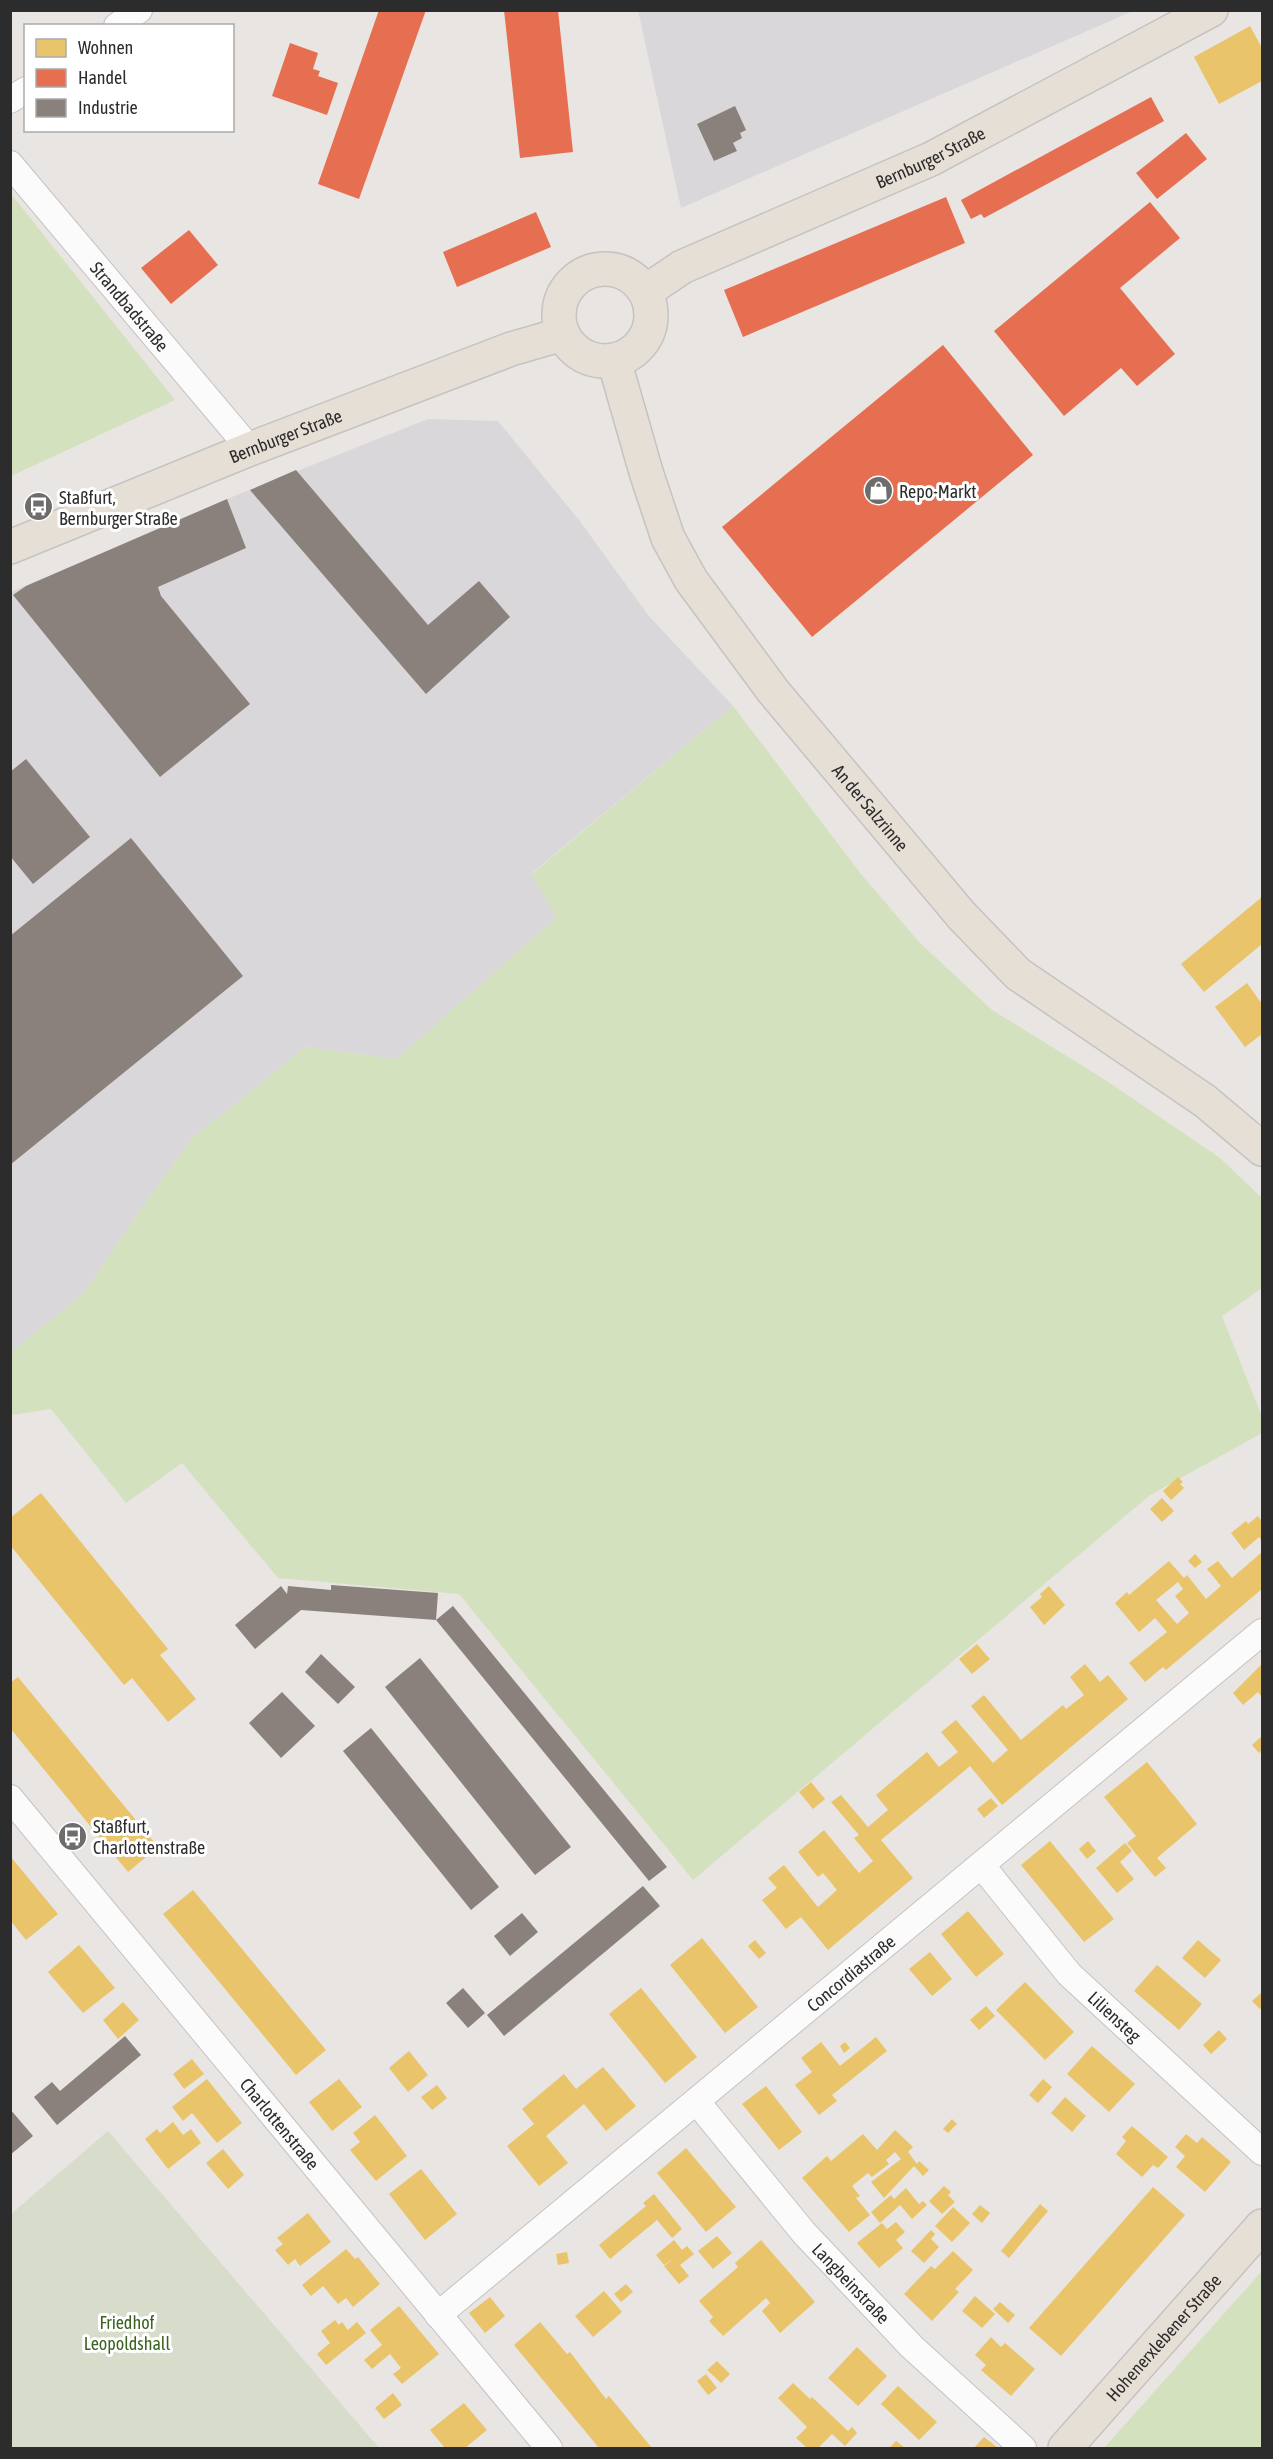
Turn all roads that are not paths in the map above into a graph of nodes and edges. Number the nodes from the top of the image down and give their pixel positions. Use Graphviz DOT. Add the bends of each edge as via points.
graph roads {
  1 [pos="139,10"];
  2 [pos="1212,10"];
  3 [pos="120,24"];
  4 [pos="24,91"];
  5 [pos="10,100"];
  6 [pos="10,164"];
  7 [pos="645,292"];
  8 [pos="563,334"];
  9 [pos="614,360"];
  10 [pos="250,449"];
  11 [pos="10,547"];
  12 [pos="1263,1149"];
  13 [pos="1263,1632"];
  14 [pos="10,1798"];
  15 [pos="982,1866"];
  16 [pos="697,2102"];
  17 [pos="1263,2152"];
  18 [pos="1263,2226"];
  19 [pos="438,2314"];
  20 [pos="549,2448"];
  21 [pos="1023,2448"];
  22 [pos="1065,2448"];
  1 -- 3 [label="street"];
  2 -- 7 [label="main road, Bernburger Straße" via="931,159 682,267"];
  4 -- 5 [label="street"];
  6 -- 10 [label="street, Strandbadstraße"];
  7 -- 8 [label="main road" via="637,281 620,272 588,272 576,279 560,304"];
  7 -- 9 [label="main road" via="650,305 647,334 628,355"];
  8 -- 9 [label="main road" via="584,356"];
  8 -- 10 [label="main road, Bernburger Straße" via="511,349"];
  9 -- 12 [label="main road, An der Salzrinne" via="668,538 691,580 773,691 962,916 1018,974 1205,1101"];
  10 -- 11 [label="main road, Bernburger Straße"];
  13 -- 15 [label="street, Concordiastraße"];
  14 -- 19 [label="street, Charlottenstraße"];
  15 -- 16 [label="street, Concordiastraße"];
  15 -- 17 [label="street, Liliensteg" via="1069,1974"];
  16 -- 19 [label="street, Concordiastraße"];
  16 -- 21 [label="street, Langbeinstraße" via="804,2233 912,2347"];
  18 -- 22 [label="main road, Hohenerxlebener Straße"];
  19 -- 20 [label="street, Charlottenstraße"];
}
